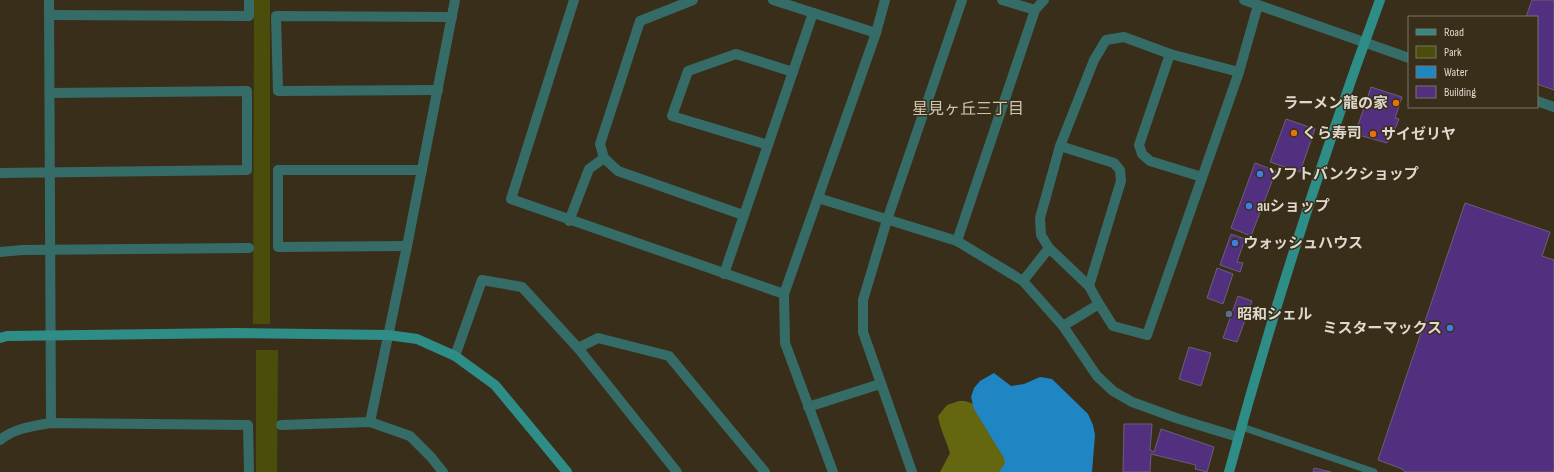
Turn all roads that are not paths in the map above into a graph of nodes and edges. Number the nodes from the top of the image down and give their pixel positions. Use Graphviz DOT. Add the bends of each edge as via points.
graph roads {
  1 [pos="49,0"];
  2 [pos="249,0"];
  3 [pos="455,0"];
  4 [pos="574,0"];
  5 [pos="693,0"];
  6 [pos="774,0"];
  7 [pos="885,0"];
  8 [pos="962,0"];
  9 [pos="1002,0"];
  10 [pos="1044,0"];
  11 [pos="1244,0"];
  12 [pos="1380,0"];
  13 [pos="682,2"];
  14 [pos="1258,5"];
  15 [pos="1035,10"];
  16 [pos="813,13"];
  17 [pos="49,15"];
  18 [pos="452,17"];
  19 [pos="876,33"];
  20 [pos="1364,44"];
  21 [pos="1170,54"];
  22 [pos="1408,58"];
  23 [pos="793,72"];
  24 [pos="1239,72"];
  25 [pos="438,90"];
  26 [pos="51,93"];
  27 [pos="1538,101"];
  28 [pos="1554,107"];
  29 [pos="768,145"];
  30 [pos="1060,146"];
  31 [pos="604,158"];
  32 [pos="422,170"];
  33 [pos="51,171"];
  34 [pos="0,173"];
  35 [pos="1202,177"];
  36 [pos="818,198"];
  37 [pos="743,215"];
  38 [pos="887,220"];
  39 [pos="568,221"];
  40 [pos="957,242"];
  41 [pos="407,246"];
  42 [pos="249,248"];
  43 [pos="1049,248"];
  44 [pos="51,250"];
  45 [pos="0,252"];
  46 [pos="724,274"];
  47 [pos="1023,281"];
  48 [pos="1090,286"];
  49 [pos="784,294"];
  50 [pos="1098,304"];
  51 [pos="1063,326"];
  52 [pos="51,335"];
  53 [pos="388,335"];
  54 [pos="0,338"];
  55 [pos="578,348"];
  56 [pos="455,356"];
  57 [pos="880,384"];
  58 [pos="808,407"];
  59 [pos="370,422"];
  60 [pos="51,423"];
  61 [pos="281,425"];
  62 [pos="1242,427"];
  63 [pos="1238,437"];
  64 [pos="0,440"];
  65 [pos="249,472"];
  66 [pos="443,472"];
  67 [pos="567,472"];
  68 [pos="677,472"];
  69 [pos="765,472"];
  70 [pos="833,472"];
  71 [pos="912,472"];
  72 [pos="1229,472"];
  73 [pos="1374,472"];
  1 -- 17 [label="street"];
  2 -- 17 [label="street" via="249,16"];
  3 -- 18 [label="street"];
  4 -- 39 [label="street" via="511,200"];
  5 -- 13 [label="street"];
  6 -- 16 [label="street"];
  7 -- 19 [label="street"];
  8 -- 38 [label="street"];
  9 -- 15 [label="street"];
  10 -- 15 [label="street"];
  11 -- 14 [label="street"];
  12 -- 20 [label="street"];
  13 -- 31 [label="street" via="640,21 600,144"];
  14 -- 20 [label="street"];
  14 -- 24 [label="street"];
  15 -- 40 [label="street"];
  16 -- 19 [label="street"];
  16 -- 23 [label="street"];
  17 -- 26 [label="street"];
  18 -- 25 [label="street"];
  18 -- 25 [label="street" via="276,16 278,91"];
  19 -- 36 [label="street"];
  20 -- 22 [label="street"];
  20 -- 62 [label="street" via="1287,275"];
  21 -- 24 [label="street"];
  21 -- 30 [label="street" via="1124,37 1106,40 1094,60"];
  21 -- 35 [label="street" via="1139,145 1142,154 1150,161"];
  23 -- 29 [label="street"];
  23 -- 29 [label="street" via="736,54 688,71 672,116"];
  24 -- 35 [label="street"];
  25 -- 32 [label="street"];
  26 -- 33 [label="street"];
  26 -- 33 [label="street" via="247,91 247,170"];
  27 -- 28 [label="street"];
  29 -- 37 [label="street"];
  30 -- 43 [label="street" via="1040,218 1041,235"];
  30 -- 48 [label="street" via="1114,163 1120,170 1121,181"];
  31 -- 37 [label="street" via="618,171"];
  31 -- 39 [label="street" via="589,169"];
  32 -- 41 [label="street"];
  32 -- 41 [label="street" via="278,170 278,247"];
  33 -- 34 [label="street"];
  33 -- 44 [label="street"];
  35 -- 50 [label="street" via="1147,335 1113,326"];
  36 -- 38 [label="street"];
  36 -- 49 [label="street"];
  37 -- 46 [label="street"];
  38 -- 40 [label="street"];
  38 -- 57 [label="street" via="863,300 862,332"];
  39 -- 46 [label="street"];
  40 -- 47 [label="street"];
  41 -- 53 [label="street"];
  42 -- 44 [label="street"];
  43 -- 47 [label="street"];
  43 -- 48 [label="street"];
  44 -- 45 [label="street"];
  44 -- 52 [label="street"];
  46 -- 49 [label="street"];
  47 -- 51 [label="street"];
  48 -- 50 [label="street"];
  49 -- 58 [label="street" via="785,343"];
  50 -- 51 [label="street"];
  51 -- 63 [label="street" via="1097,376 1113,391 1132,402"];
  52 -- 53 [label="street"];
  52 -- 54 [label="street"];
  52 -- 60 [label="street"];
  53 -- 56 [label="street" via="417,339"];
  53 -- 59 [label="street"];
  55 -- 56 [label="street" via="522,287 482,280"];
  55 -- 68 [label="street"];
  55 -- 69 [label="street" via="598,338 669,356"];
  56 -- 67 [label="street" via="495,385"];
  57 -- 58 [label="street"];
  57 -- 71 [label="street"];
  58 -- 70 [label="street"];
  59 -- 61 [label="street"];
  59 -- 66 [label="street" via="410,436"];
  60 -- 64 [label="street" via="16,430"];
  60 -- 65 [label="street" via="248,425"];
  62 -- 63 [label="street"];
  62 -- 73 [label="lane"];
  63 -- 72 [label="street"];
}
